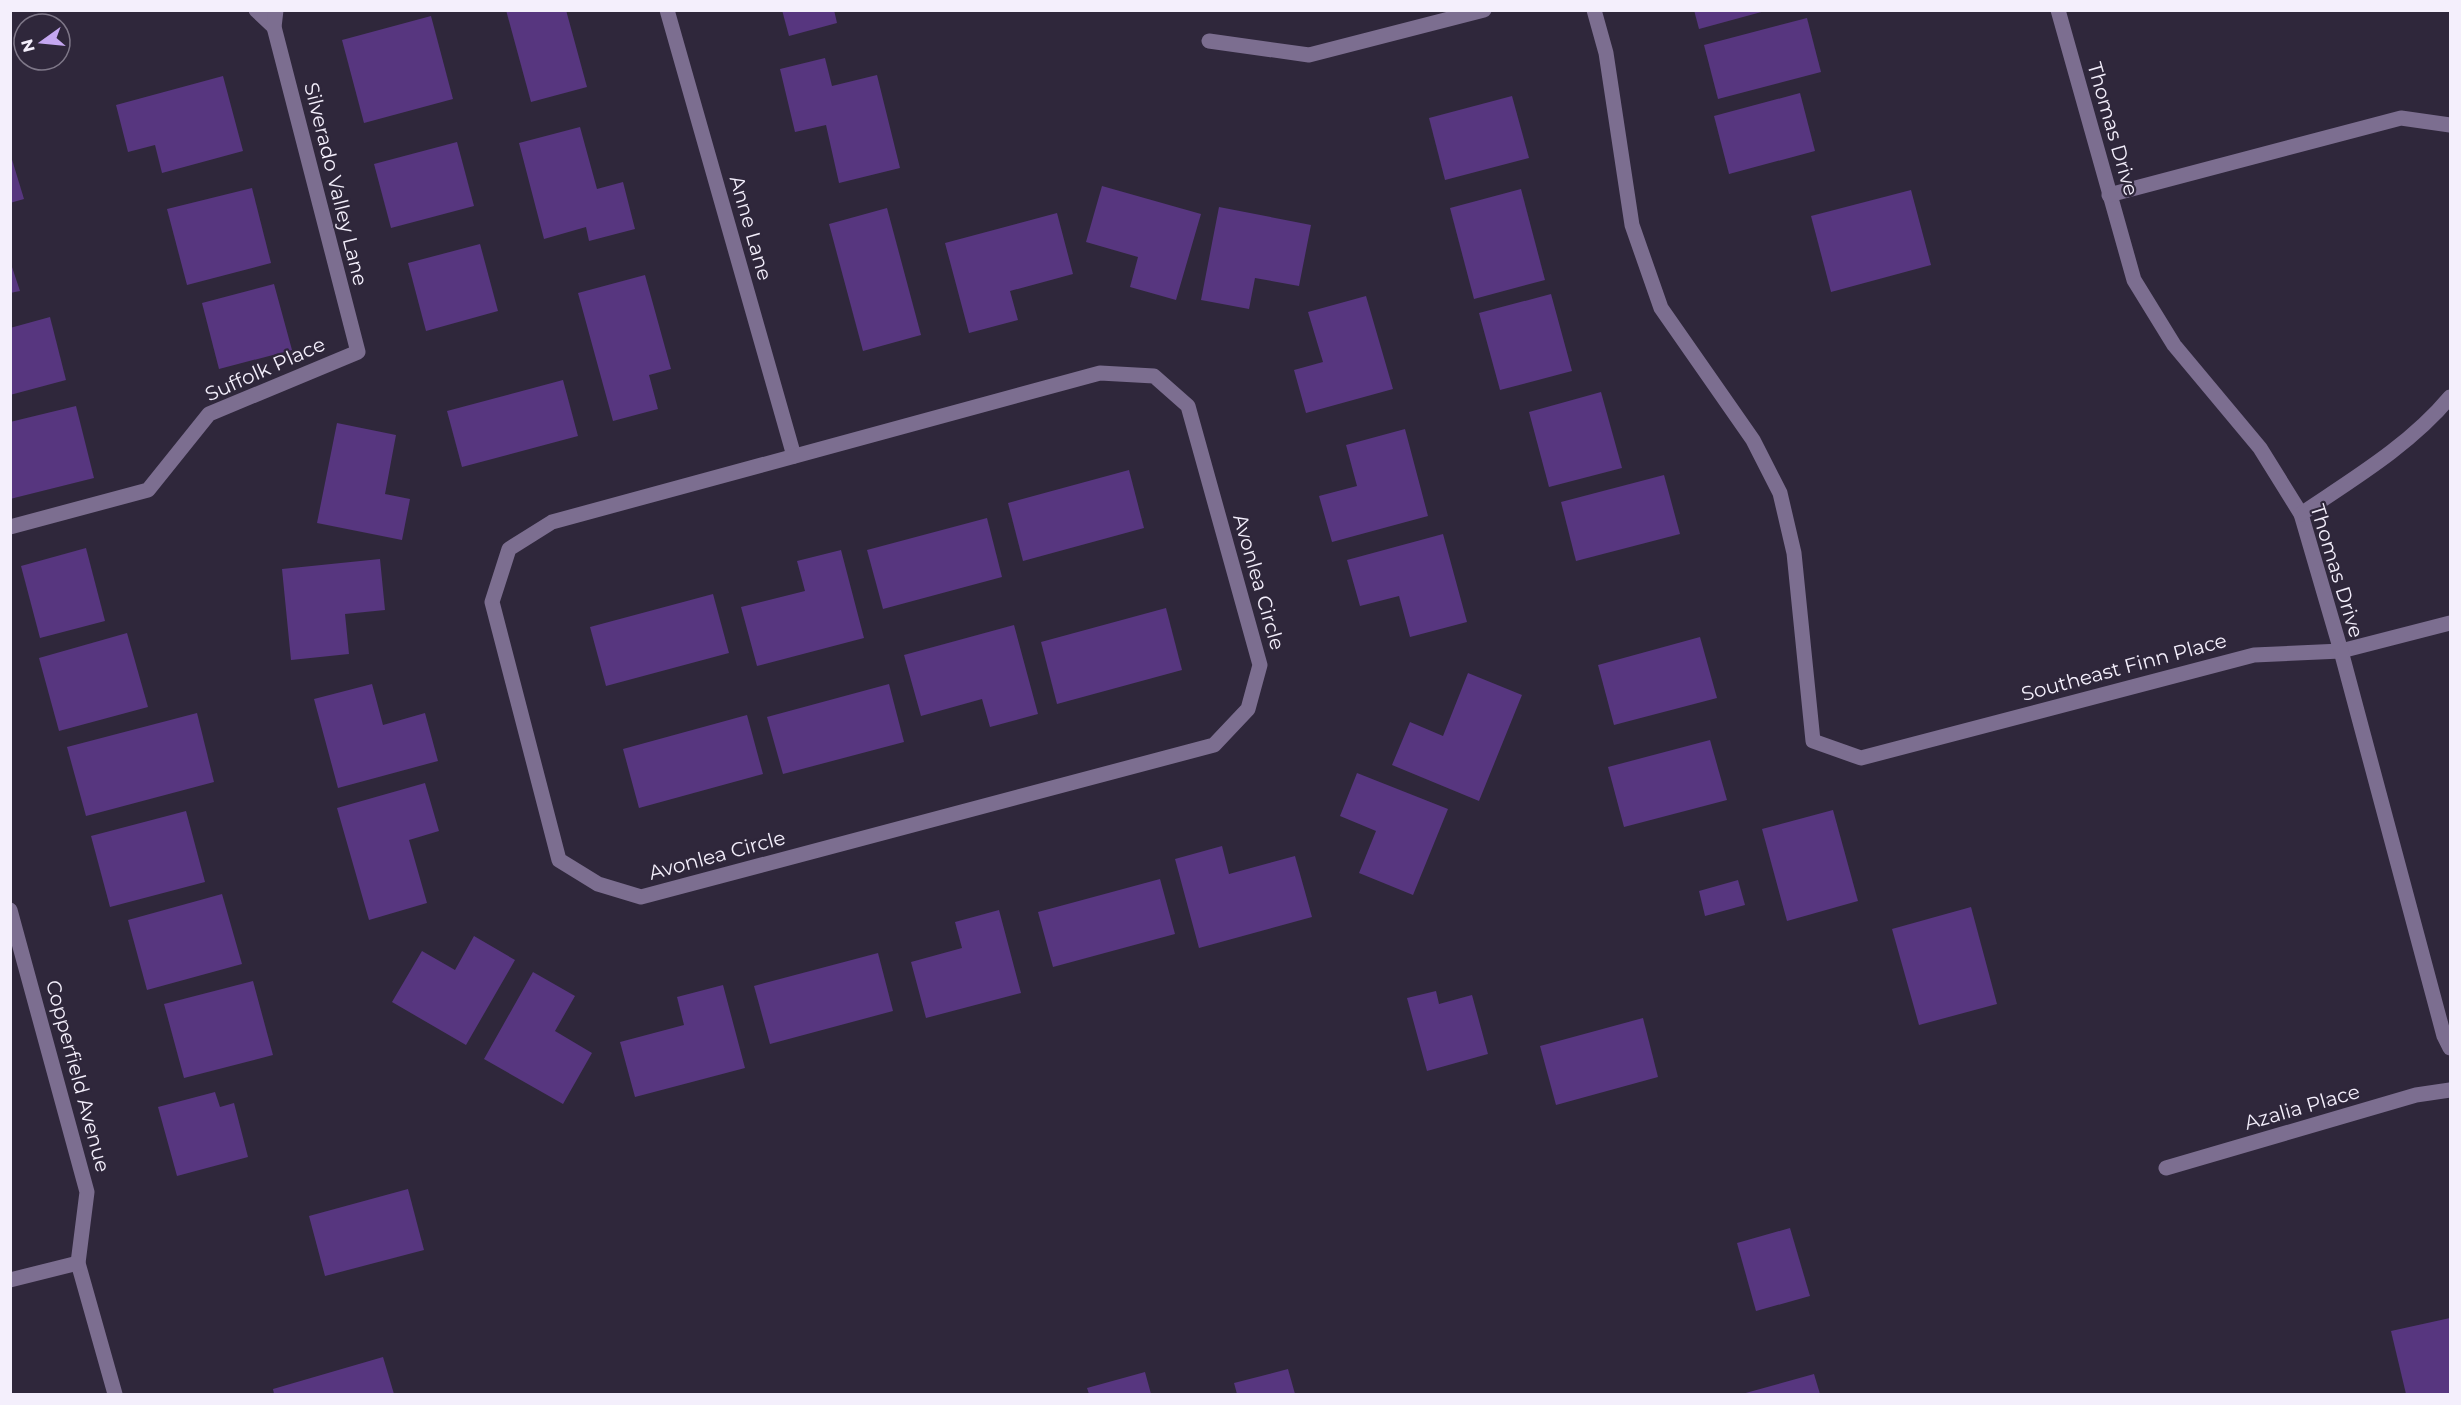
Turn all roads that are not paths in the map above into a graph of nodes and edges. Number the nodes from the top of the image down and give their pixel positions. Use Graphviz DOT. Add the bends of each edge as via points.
graph roads {
  1 [pos="256,10"];
  2 [pos="276,10"];
  3 [pos="667,10"];
  4 [pos="1484,10"];
  5 [pos="1594,10"];
  6 [pos="2058,10"];
  7 [pos="274,27"];
  8 [pos="1209,42"];
  9 [pos="2451,125"];
  10 [pos="2109,195"];
  11 [pos="358,352"];
  12 [pos="2451,397"];
  13 [pos="794,456"];
  14 [pos="2301,514"];
  15 [pos="10,527"];
  16 [pos="2451,623"];
  17 [pos="2340,651"];
  18 [pos="10,910"];
  19 [pos="2451,1048"];
  20 [pos="2451,1090"];
  21 [pos="2166,1168"];
  22 [pos="78,1263"];
  23 [pos="10,1281"];
  24 [pos="115,1395"];
  1 -- 7 [label="street"];
  2 -- 7 [label="street, Silverado Valley Lane"];
  3 -- 13 [label="street, Anne Lane"];
  4 -- 8 [label="street" via="1309,55"];
  5 -- 17 [label="street, Southeast Finn Place" via="1606,53 1632,225 1661,308 1753,440 1780,493 1794,553 1813,741 1861,758 2254,655"];
  6 -- 10 [label="street, Thomas Drive"];
  7 -- 11 [label="street, Silverado Valley Lane"];
  9 -- 10 [label="street" via="2401,118"];
  10 -- 14 [label="street, Thomas Drive" via="2140,290 2174,345 2260,448"];
  11 -- 15 [label="street, Suffolk Place" via="209,414 148,490"];
  12 -- 14 [label="street" via="2372,466"];
  13 -- 13 [label="street, Avonlea Circle" via="1100,373 1154,376 1188,406 1260,665 1248,709 1214,745 641,897 598,884 559,860 492,603 509,549 552,522"];
  14 -- 17 [label="street, Thomas Drive"];
  16 -- 17 [label="street, Southeast Finn Place"];
  17 -- 19 [label="street, Thomas Drive" via="2444,1036"];
  18 -- 22 [label="street, Copperfield Avenue" via="87,1191"];
  20 -- 21 [label="street, Azalia Place" via="2416,1095"];
  22 -- 23 [label="street"];
  22 -- 24 [label="street, Copperfield Avenue"];
}
